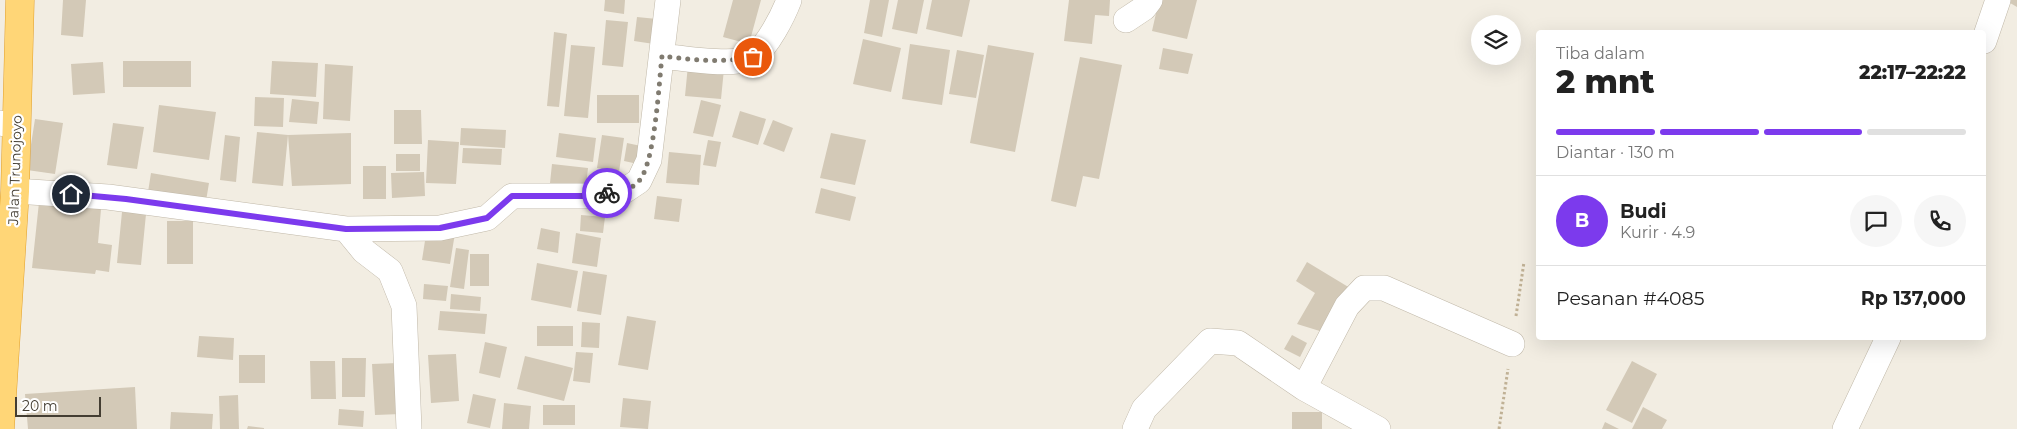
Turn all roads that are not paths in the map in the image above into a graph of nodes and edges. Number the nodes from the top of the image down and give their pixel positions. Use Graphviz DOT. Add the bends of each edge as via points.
graph roads {
  1 [pos="20,0"];
  2 [pos="668,0"];
  3 [pos="789,0"];
  4 [pos="1150,0"];
  5 [pos="1998,0"];
  6 [pos="1126,20"];
  7 [pos="1986,35"];
  8 [pos="662,56"];
  9 [pos="9,125"];
  10 [pos="15,191"];
  11 [pos="346,229"];
  12 [pos="1887,340"];
  13 [pos="3,341"];
  14 [pos="1512,344"];
  15 [pos="1304,388"];
  16 [pos="0,429"];
  17 [pos="409,429"];
  18 [pos="1135,429"];
  19 [pos="1378,429"];
  20 [pos="1845,429"];
  1 -- 9 [label="highway, Jalan Trunojoyo"];
  2 -- 8 [label="street"];
  3 -- 8 [label="street" via="766,42 753,57 702,61"];
  4 -- 6 [label="street"];
  5 -- 7 [label="street"];
  8 -- 11 [label="street" via="649,160 639,181 624,191 590,196 512,196 487,218 440,228"];
  9 -- 10 [label="highway, Jalan Trunojoyo"];
  10 -- 11 [label="street" via="108,197"];
  10 -- 13 [label="highway, Jalan Trunojoyo"];
  11 -- 17 [label="street" via="364,251 390,271 404,306"];
  12 -- 20 [label="street"];
  13 -- 16 [label="highway, Jalan Trunojoyo"];
  14 -- 15 [label="street" via="1384,288 1364,288 1347,306"];
  15 -- 18 [label="street" via="1238,343 1210,341 1144,409"];
  15 -- 19 [label="street"];
}
